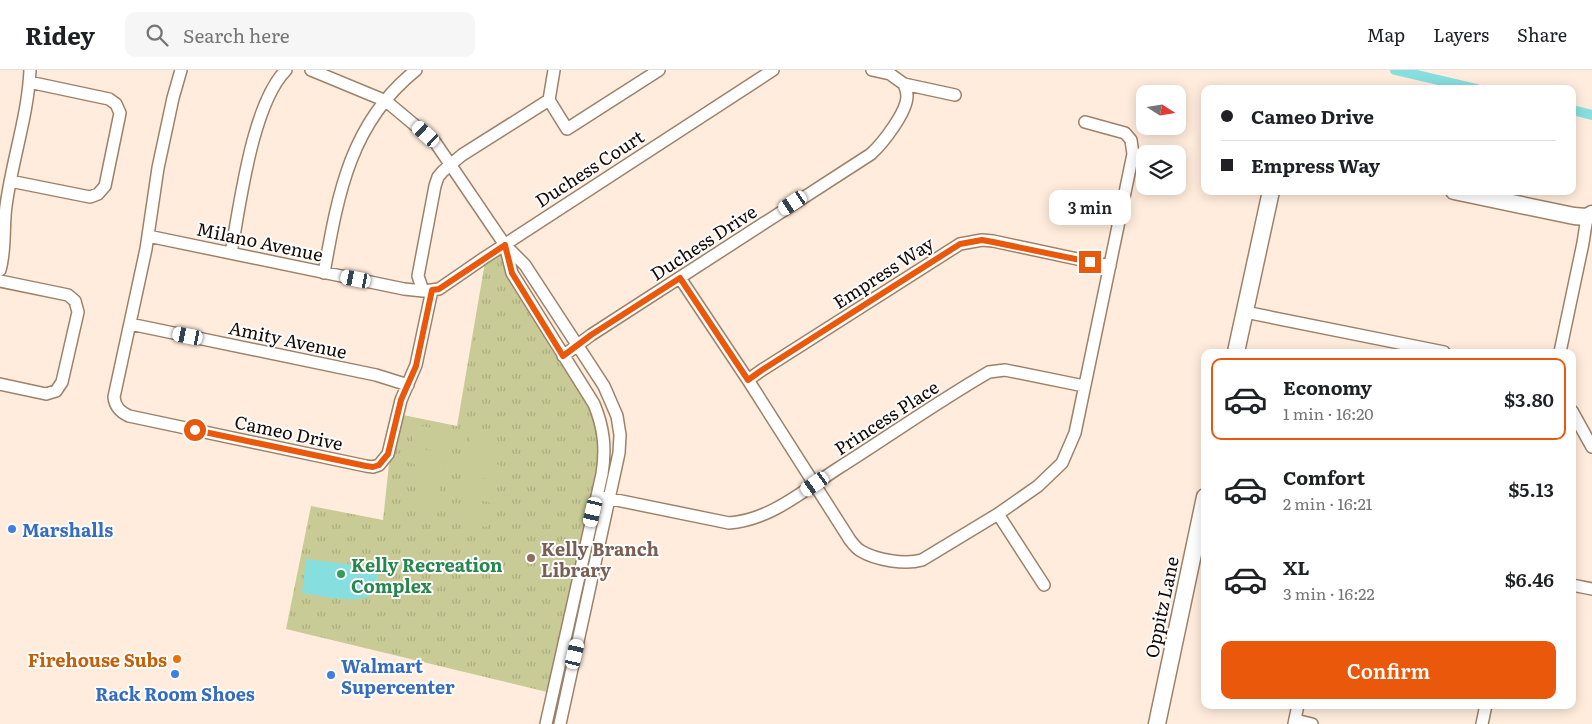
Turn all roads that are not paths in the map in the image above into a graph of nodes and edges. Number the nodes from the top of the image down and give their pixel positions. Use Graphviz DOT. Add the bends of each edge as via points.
graph roads {
  1 [pos="30,70"];
  2 [pos="181,70"];
  3 [pos="286,70"];
  4 [pos="311,70"];
  5 [pos="416,70"];
  6 [pos="554,70"];
  7 [pos="659,70"];
  8 [pos="773,70"];
  9 [pos="872,70"];
  10 [pos="29,82"];
  11 [pos="904,84"];
  12 [pos="955,94"];
  13 [pos="549,100"];
  14 [pos="386,101"];
  15 [pos="1085,122"];
  16 [pos="450,164"];
  17 [pos="10,181"];
  18 [pos="1270,195"];
  19 [pos="1476,195"];
  20 [pos="1589,216"];
  21 [pos="148,236"];
  22 [pos="505,245"];
  23 [pos="231,253"];
  24 [pos="1110,266"];
  25 [pos="0,270"];
  26 [pos="324,273"];
  27 [pos="680,278"];
  28 [pos="0,281"];
  29 [pos="427,290"];
  30 [pos="1246,312"];
  31 [pos="130,324"];
  32 [pos="578,345"];
  33 [pos="1237,349"];
  34 [pos="1429,349"];
  35 [pos="1561,349"];
  36 [pos="563,356"];
  37 [pos="748,380"];
  38 [pos="0,384"];
  39 [pos="408,385"];
  40 [pos="1084,386"];
  41 [pos="1576,418"];
  42 [pos="1592,447"];
  43 [pos="815,484"];
  44 [pos="597,496"];
  45 [pos="610,499"];
  46 [pos="998,514"];
  47 [pos="1201,517"];
  48 [pos="1044,585"];
  49 [pos="1576,586"];
  50 [pos="1592,589"];
  51 [pos="1297,709"];
  52 [pos="1485,709"];
  53 [pos="1295,722"];
  54 [pos="546,724"];
  55 [pos="560,724"];
  56 [pos="1157,724"];
  57 [pos="1312,724"];
  58 [pos="1482,724"];
  1 -- 10 [label="street"];
  2 -- 21 [label="street, Cameo Drive" via="162,151"];
  3 -- 23 [label="street" via="259,120"];
  4 -- 14 [label="street"];
  5 -- 14 [label="street"];
  6 -- 13 [label="street"];
  7 -- 13 [label="street" via="567,129"];
  8 -- 22 [label="street, Duchess Court"];
  9 -- 11 [label="street" via="890,74"];
  10 -- 17 [label="street"];
  10 -- 17 [label="street" via="109,98 120,114 105,186 98,194 90,197"];
  11 -- 12 [label="street"];
  11 -- 27 [label="street, Duchess Drive" via="907,96 900,116 871,154"];
  13 -- 16 [label="street, Cameo Drive"];
  14 -- 16 [label="street" via="435,142"];
  14 -- 26 [label="street" via="375,112 353,154 340,193"];
  15 -- 24 [label="street" via="1125,133 1131,140 1134,154"];
  16 -- 22 [label="street"];
  16 -- 29 [label="street, Cameo Drive" via="438,177 435,186 418,276"];
  17 -- 25 [label="street"];
  18 -- 30 [label="street"];
  19 -- 20 [label="street"];
  20 -- 35 [label="street"];
  21 -- 23 [label="street, Milano Avenue"];
  21 -- 31 [label="street, Cameo Drive"];
  22 -- 29 [label="street, Duchess Court" via="439,289"];
  22 -- 32 [label="street" via="526,264"];
  22 -- 36 [label="street" via="512,273"];
  23 -- 26 [label="street, Milano Avenue"];
  24 -- 37 [label="street, Empress Way" via="982,240 960,244"];
  24 -- 40 [label="street"];
  26 -- 29 [label="street, Milano Avenue" via="404,289"];
  27 -- 32 [label="street, Duchess Drive"];
  27 -- 37 [label="street"];
  28 -- 38 [label="street" via="68,295 78,312 62,382 56,391 46,394"];
  29 -- 39 [label="street, Cameo Drive" via="416,366"];
  30 -- 33 [label="street"];
  30 -- 34 [label="street"];
  31 -- 39 [label="street, Amity Avenue" via="376,375"];
  31 -- 39 [label="street, Cameo Drive" via="114,397 118,408 129,416 373,467 385,460 388,454 401,400"];
  32 -- 36 [label="street, Duchess Drive"];
  32 -- 45 [label="street" via="604,386 617,416 619,453"];
  36 -- 44 [label="street" via="594,404 601,423 605,443"];
  37 -- 43 [label="street"];
  40 -- 43 [label="street, Princess Place" via="1005,370 989,372"];
  40 -- 46 [label="street" via="1076,433 1062,463 1038,486"];
  41 -- 42 [label="street"];
  43 -- 45 [label="street, Princess Place" via="762,516 729,524"];
  43 -- 46 [label="street" via="860,551 903,563 922,560"];
  44 -- 45 [label="street, Princess Place"];
  44 -- 54 [label="street"];
  45 -- 55 [label="street"];
  46 -- 48 [label="street"];
  47 -- 56 [label="street, Oppitz Lane"];
  49 -- 50 [label="street"];
  51 -- 53 [label="street"];
  52 -- 58 [label="street"];
  53 -- 57 [label="street"];
}
